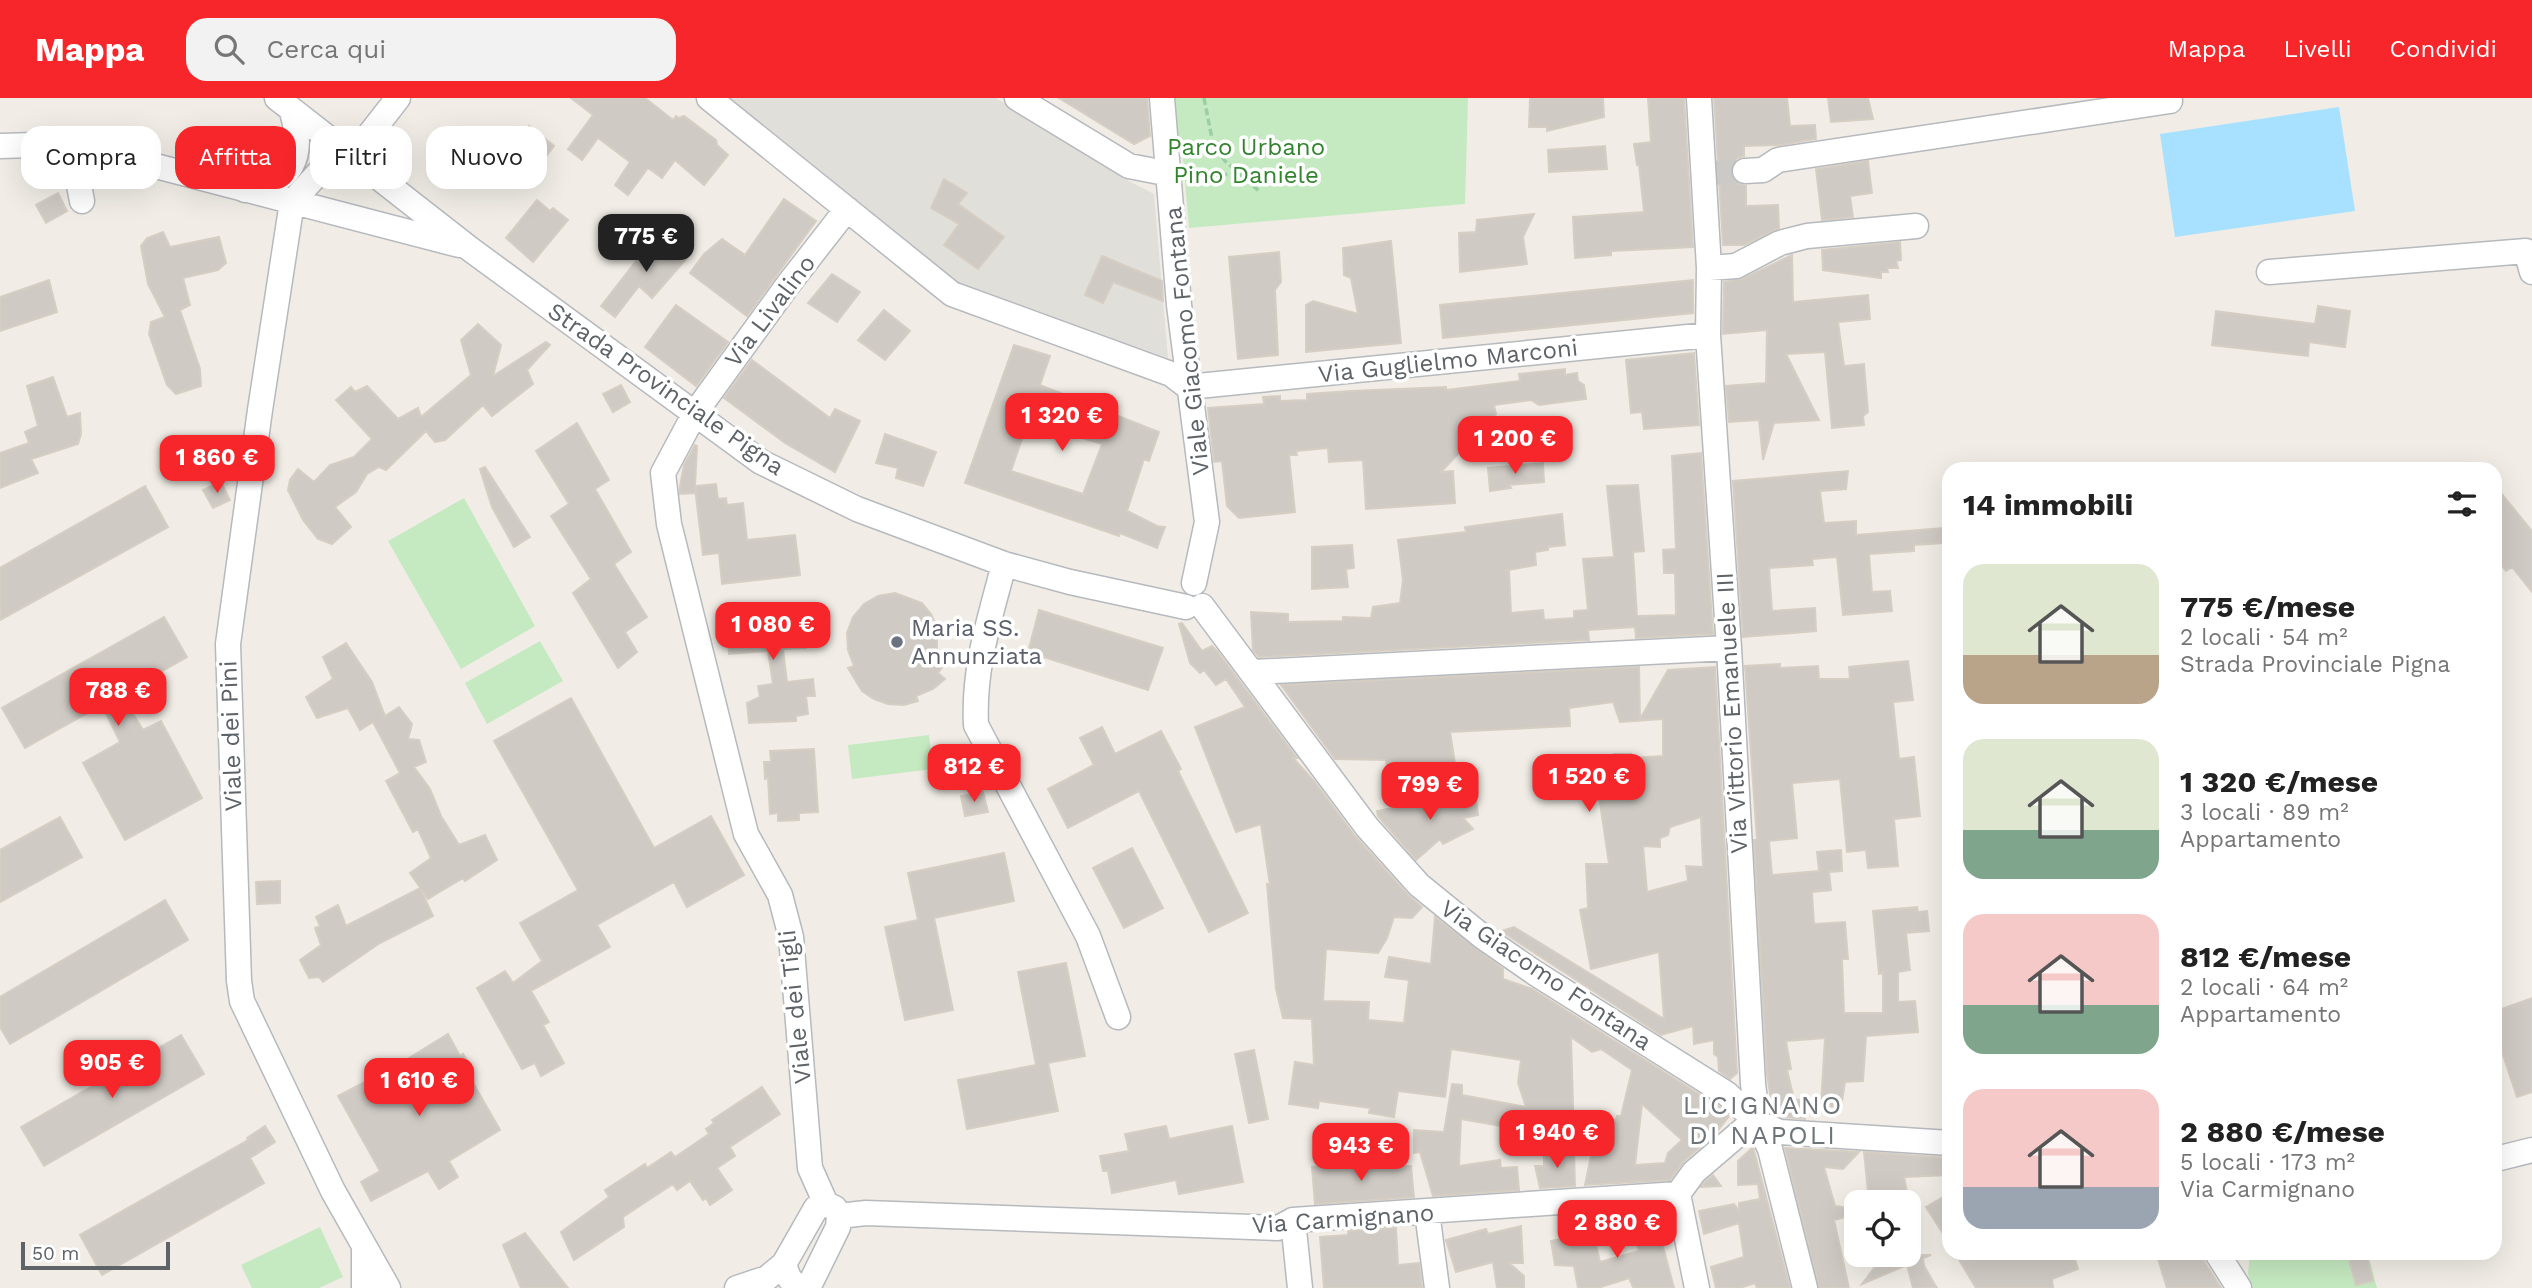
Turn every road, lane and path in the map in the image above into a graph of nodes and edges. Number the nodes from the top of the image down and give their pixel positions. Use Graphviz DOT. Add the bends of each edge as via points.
graph roads {
  1 [pos="398,98"];
  2 [pos="709,98"];
  3 [pos="1017,98"];
  4 [pos="1162,98"];
  5 [pos="1204,98"];
  6 [pos="1699,98"];
  7 [pos="2170,101"];
  8 [pos="284,103"];
  9 [pos="313,126"];
  10 [pos="376,126"];
  11 [pos="1213,144"];
  12 [pos="21,145"];
  13 [pos="0,146"];
  14 [pos="1179,148"];
  15 [pos="161,168"];
  16 [pos="1745,171"];
  17 [pos="1239,173"];
  18 [pos="1176,177"];
  19 [pos="310,183"];
  20 [pos="80,189"];
  21 [pos="391,189"];
  22 [pos="394,189"];
  23 [pos="244,190"];
  24 [pos="1260,192"];
  25 [pos="82,201"];
  26 [pos="292,202"];
  27 [pos="847,209"];
  28 [pos="369,220"];
  29 [pos="1916,226"];
  30 [pos="470,249"];
  31 [pos="1709,268"];
  32 [pos="2269,272"];
  33 [pos="2532,272"];
  34 [pos="1708,335"];
  35 [pos="1188,387"];
  36 [pos="695,413"];
  37 [pos="1004,564"];
  38 [pos="1194,599"];
  39 [pos="1729,648"];
  40 [pos="1253,672"];
  41 [pos="1118,1017"];
  42 [pos="1758,1123"];
  43 [pos="1942,1142"];
  44 [pos="2532,1150"];
  45 [pos="2502,1158"];
  46 [pos="1678,1194"];
  47 [pos="832,1210"];
  48 [pos="1427,1212"];
  49 [pos="1293,1220"];
  50 [pos="2222,1260"];
  51 [pos="2240,1260"];
  52 [pos="784,1264"];
  53 [pos="811,1285"];
  54 [pos="2238,1285"];
  55 [pos="371,1287"];
  56 [pos="737,1288"];
  57 [pos="1300,1288"];
  58 [pos="1437,1288"];
  59 [pos="1697,1288"];
  60 [pos="1805,1288"];
  1 -- 10 [label="street"];
  2 -- 27 [label="street"];
  3 -- 18 [label="street" via="1129,166"];
  4 -- 18 [label="street, Viale Giacomo Fontana"];
  5 -- 11 [label="path"];
  6 -- 31 [label="street, Via Vittorio Emanuele III" via="1708,173"];
  7 -- 16 [label="street" via="1779,160 1763,170"];
  8 -- 9 [label="street, Strada Provinciale Pigna"];
  8 -- 23 [label="street" via="298,130 290,169 271,184"];
  11 -- 14 [label="path"];
  11 -- 17 [label="path"];
  12 -- 13 [label="street"];
  15 -- 23 [label="street"];
  17 -- 18 [label="path"];
  17 -- 24 [label="path"];
  18 -- 35 [label="street, Viale Giacomo Fontana" via="1179,305"];
  19 -- 26 [label="street"];
  20 -- 25 [label="street"];
  21 -- 28 [label="street" via="393,201 386,213"];
  22 -- 30 [label="street, Strada Provinciale Pigna"];
  23 -- 26 [label="street"];
  26 -- 28 [label="street"];
  26 -- 55 [label="street, Viale dei Pini" via="228,644 239,981 242,1001 333,1191 364,1245"];
  27 -- 35 [label="street" via="952,294 1171,374"];
  27 -- 36 [label="street, Via Livalino"];
  28 -- 30 [label="street"];
  29 -- 31 [label="street" via="1807,236 1780,243 1736,266"];
  30 -- 36 [label="street, Strada Provinciale Pigna"];
  31 -- 34 [label="street, Via Vittorio Emanuele III"];
  32 -- 33 [label="street" via="2526,251"];
  34 -- 35 [label="street, Via Guglielmo Marconi"];
  34 -- 39 [label="street, Via Vittorio Emanuele III"];
  35 -- 38 [label="street, Viale Giacomo Fontana" via="1207,522"];
  36 -- 37 [label="street, Strada Provinciale Pigna" via="761,462 857,509"];
  36 -- 47 [label="street, Viale dei Tigli" via="663,473 669,524 746,834 780,895 791,937 810,1168"];
  37 -- 38 [label="street, Strada Provinciale Pigna" via="1070,582"];
  37 -- 41 [label="street" via="978,666 976,725 1088,936"];
  38 -- 40 [label="street, Via Giacomo Fontana"];
  39 -- 40 [label="street"];
  39 -- 42 [label="street, Via Vittorio Emanuele III"];
  40 -- 42 [label="street, Via Giacomo Fontana" via="1367,827 1419,886 1535,973 1727,1094"];
  42 -- 43 [label="street" via="1780,1132"];
  42 -- 46 [label="street" via="1749,1125 1694,1172"];
  42 -- 60 [label="street" via="1770,1149"];
  44 -- 45 [label="street"];
  46 -- 48 [label="street, Via Carmignano"];
  46 -- 59 [label="street"];
  47 -- 49 [label="street, Via Carmignano" via="1278,1228"];
  47 -- 52 [label="street" via="816,1208"];
  47 -- 53 [label="street" via="838,1227"];
  48 -- 49 [label="street, Via Carmignano"];
  48 -- 58 [label="street"];
  49 -- 57 [label="street"];
  50 -- 54 [label="street"];
  51 -- 54 [label="street"];
  52 -- 53 [label="street" via="793,1283"];
  52 -- 56 [label="street" via="767,1278"];
}
